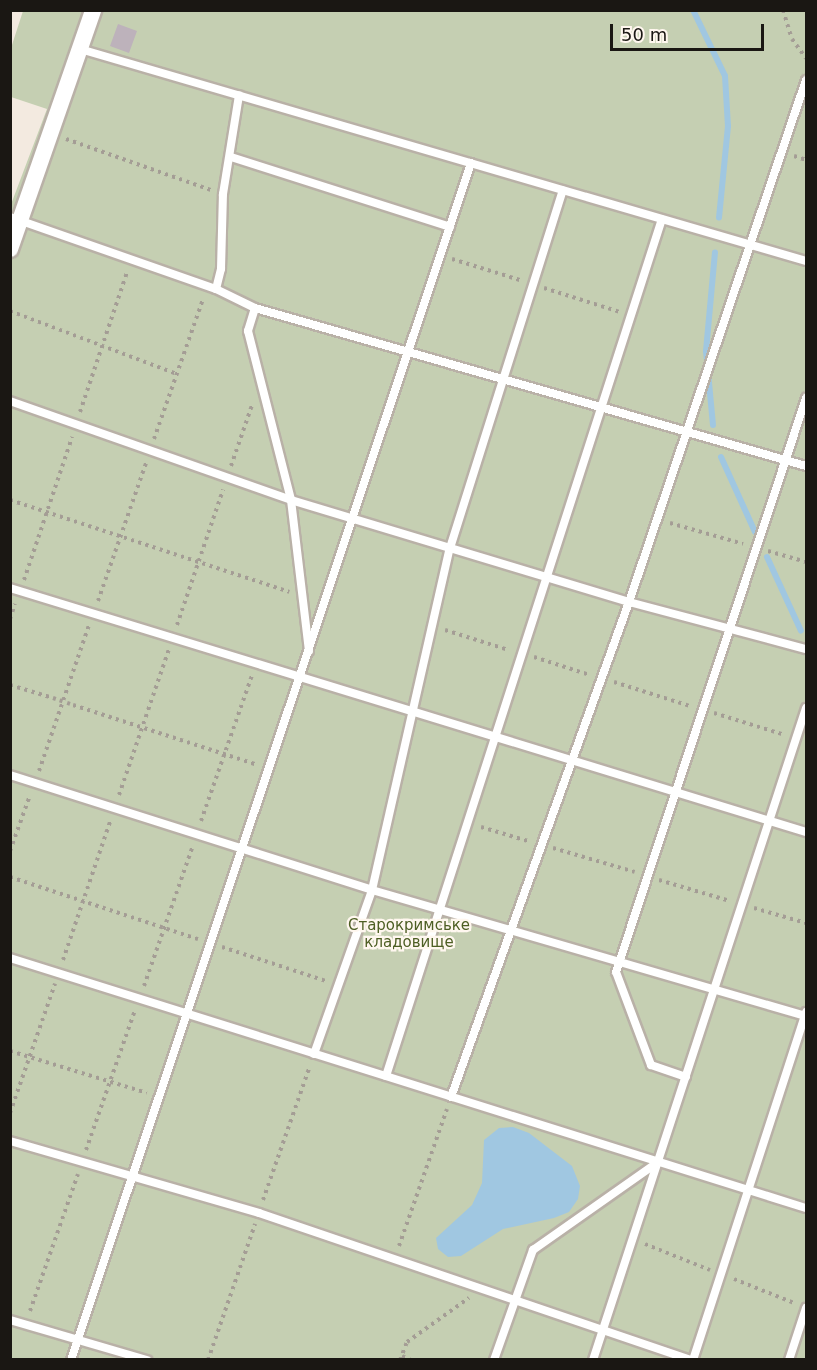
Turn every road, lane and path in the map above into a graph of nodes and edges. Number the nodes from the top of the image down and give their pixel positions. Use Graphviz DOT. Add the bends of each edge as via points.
graph roads {
  1 [pos="93,10"];
  2 [pos="783,10"];
  3 [pos="80,49"];
  4 [pos="807,58"];
  5 [pos="807,80"];
  6 [pos="238,95"];
  7 [pos="51,134"];
  8 [pos="231,157"];
  9 [pos="471,163"];
  10 [pos="563,190"];
  11 [pos="223,194"];
  12 [pos="15,219"];
  13 [pos="662,219"];
  14 [pos="450,227"];
  15 [pos="750,245"];
  16 [pos="10,249"];
  17 [pos="807,261"];
  18 [pos="212,288"];
  19 [pos="255,308"];
  20 [pos="10,311"];
  21 [pos="409,350"];
  22 [pos="177,374"];
  23 [pos="504,379"];
  24 [pos="260,381"];
  25 [pos="807,398"];
  26 [pos="10,401"];
  27 [pos="601,409"];
  28 [pos="687,432"];
  29 [pos="150,451"];
  30 [pos="786,460"];
  31 [pos="807,466"];
  32 [pos="227,478"];
  33 [pos="10,500"];
  34 [pos="291,500"];
  35 [pos="354,519"];
  36 [pos="657,519"];
  37 [pos="120,536"];
  38 [pos="450,548"];
  39 [pos="757,548"];
  40 [pos="199,562"];
  41 [pos="807,562"];
  42 [pos="548,577"];
  43 [pos="10,588"];
  44 [pos="303,596"];
  45 [pos="629,602"];
  46 [pos="93,614"];
  47 [pos="433,626"];
  48 [pos="730,628"];
  49 [pos="173,638"];
  50 [pos="807,649"];
  51 [pos="309,654"];
  52 [pos="523,654"];
  53 [pos="301,677"];
  54 [pos="601,678"];
  55 [pos="10,685"];
  56 [pos="807,708"];
  57 [pos="703,710"];
  58 [pos="413,711"];
  59 [pos="142,728"];
  60 [pos="497,737"];
  61 [pos="796,739"];
  62 [pos="572,760"];
  63 [pos="270,769"];
  64 [pos="10,775"];
  65 [pos="34,783"];
  66 [pos="675,792"];
  67 [pos="115,808"];
  68 [pos="770,821"];
  69 [pos="807,832"];
  70 [pos="244,849"];
  71 [pos="10,850"];
  72 [pos="10,877"];
  73 [pos="372,890"];
  74 [pos="83,901"];
  75 [pos="440,910"];
  76 [pos="509,930"];
  77 [pos="212,944"];
  78 [pos="10,958"];
  79 [pos="619,962"];
  80 [pos="58,973"];
  81 [pos="338,986"];
  82 [pos="715,989"];
  83 [pos="188,1014"];
  84 [pos="806,1015"];
  85 [pos="10,1051"];
  86 [pos="314,1054"];
  87 [pos="30,1056"];
  88 [pos="386,1076"];
  89 [pos="686,1077"];
  90 [pos="451,1097"];
  91 [pos="159,1098"];
  92 [pos="10,1113"];
  93 [pos="10,1141"];
  94 [pos="658,1162"];
  95 [pos="133,1176"];
  96 [pos="748,1190"];
  97 [pos="807,1208"];
  98 [pos="394,1258"];
  99 [pos="482,1288"];
  100 [pos="515,1300"];
  101 [pos="807,1308"];
  102 [pos="10,1320"];
  103 [pos="603,1329"];
  104 [pos="78,1338"];
  105 [pos="401,1358"];
  106 [pos="71,1359"];
  107 [pos="147,1359"];
  108 [pos="411,1359"];
  109 [pos="494,1359"];
  110 [pos="593,1359"];
  111 [pos="693,1359"];
  112 [pos="789,1359"];
  1 -- 3 [label="street"];
  2 -- 4 [label="path" via="792,39"];
  3 -- 6 [label="lane"];
  3 -- 7 [label="street"];
  5 -- 15 [label="lane"];
  6 -- 8 [label="lane"];
  6 -- 9 [label="lane"];
  7 -- 11 [label="path"];
  7 -- 12 [label="street"];
  8 -- 11 [label="lane"];
  8 -- 14 [label="lane"];
  9 -- 10 [label="lane"];
  9 -- 14 [label="lane"];
  10 -- 13 [label="lane"];
  10 -- 23 [label="lane"];
  11 -- 18 [label="lane" via="221,269"];
  12 -- 16 [label="street"];
  12 -- 18 [label="lane"];
  13 -- 15 [label="lane"];
  13 -- 27 [label="lane"];
  14 -- 21 [label="lane"];
  15 -- 17 [label="lane"];
  15 -- 28 [label="lane"];
  18 -- 19 [label="lane"];
  18 -- 22 [label="path"];
  19 -- 21 [label="lane"];
  19 -- 24 [label="lane" via="248,331"];
  20 -- 22 [label="path"];
  21 -- 23 [label="lane"];
  21 -- 35 [label="lane"];
  22 -- 29 [label="path"];
  23 -- 27 [label="lane"];
  23 -- 38 [label="lane"];
  24 -- 32 [label="path"];
  24 -- 34 [label="lane"];
  25 -- 30 [label="lane"];
  26 -- 29 [label="lane"];
  27 -- 28 [label="lane"];
  27 -- 42 [label="lane"];
  28 -- 30 [label="lane"];
  28 -- 36 [label="lane"];
  29 -- 32 [label="lane"];
  29 -- 37 [label="path"];
  30 -- 31 [label="lane"];
  30 -- 39 [label="lane"];
  32 -- 34 [label="lane"];
  32 -- 40 [label="path"];
  33 -- 37 [label="path"];
  34 -- 35 [label="lane"];
  34 -- 44 [label="lane"];
  35 -- 38 [label="lane"];
  35 -- 51 [label="lane"];
  36 -- 39 [label="path"];
  36 -- 45 [label="lane"];
  37 -- 40 [label="path"];
  37 -- 46 [label="path"];
  38 -- 42 [label="lane"];
  38 -- 47 [label="lane"];
  39 -- 41 [label="path"];
  39 -- 48 [label="lane"];
  40 -- 44 [label="path"];
  40 -- 49 [label="path"];
  42 -- 45 [label="lane"];
  42 -- 52 [label="lane"];
  43 -- 46 [label="lane"];
  44 -- 51 [label="lane"];
  45 -- 48 [label="lane"];
  45 -- 54 [label="lane"];
  46 -- 49 [label="lane"];
  46 -- 65 [label="path"];
  47 -- 52 [label="path"];
  47 -- 58 [label="lane"];
  48 -- 50 [label="lane"];
  48 -- 57 [label="lane"];
  49 -- 53 [label="lane"];
  49 -- 59 [label="path"];
  51 -- 53 [label="lane"];
  52 -- 54 [label="path"];
  52 -- 60 [label="lane"];
  53 -- 58 [label="lane"];
  53 -- 63 [label="lane"];
  54 -- 57 [label="path"];
  54 -- 62 [label="lane"];
  55 -- 59 [label="path, bridge"];
  56 -- 61 [label="lane"];
  57 -- 61 [label="path"];
  57 -- 66 [label="lane"];
  58 -- 60 [label="lane"];
  58 -- 73 [label="lane"];
  59 -- 63 [label="path"];
  59 -- 67 [label="path"];
  60 -- 62 [label="lane"];
  60 -- 75 [label="lane"];
  61 -- 68 [label="lane"];
  62 -- 66 [label="lane"];
  62 -- 76 [label="lane"];
  63 -- 70 [label="lane"];
  64 -- 65 [label="lane"];
  65 -- 67 [label="lane"];
  65 -- 71 [label="path"];
  66 -- 68 [label="lane"];
  66 -- 79 [label="lane"];
  67 -- 70 [label="lane"];
  67 -- 74 [label="path"];
  68 -- 69 [label="lane"];
  68 -- 82 [label="lane"];
  70 -- 73 [label="lane"];
  70 -- 77 [label="lane"];
  72 -- 74 [label="path"];
  73 -- 75 [label="lane"];
  73 -- 81 [label="lane"];
  74 -- 77 [label="path"];
  74 -- 80 [label="path"];
  75 -- 76 [label="lane"];
  75 -- 88 [label="lane"];
  76 -- 79 [label="lane"];
  76 -- 90 [label="lane"];
  77 -- 81 [label="path"];
  77 -- 83 [label="lane"];
  78 -- 80 [label="lane"];
  79 -- 82 [label="lane"];
  79 -- 89 [label="lane" via="616,972 651,1065"];
  80 -- 83 [label="lane"];
  80 -- 87 [label="path"];
  81 -- 86 [label="lane"];
  82 -- 84 [label="lane"];
  82 -- 89 [label="lane"];
  83 -- 86 [label="lane"];
  83 -- 91 [label="lane"];
  84 -- 96 [label="lane"];
  85 -- 87 [label="path"];
  86 -- 88 [label="lane"];
  87 -- 91 [label="path"];
  87 -- 92 [label="path"];
  88 -- 90 [label="lane"];
  89 -- 94 [label="lane"];
  90 -- 94 [label="lane"];
  90 -- 98 [label="path"];
  91 -- 95 [label="lane"];
  93 -- 95 [label="lane"];
  94 -- 96 [label="lane"];
  94 -- 100 [label="lane" via="533,1250"];
  94 -- 103 [label="lane"];
  95 -- 98 [label="lane"];
  95 -- 104 [label="lane"];
  96 -- 97 [label="lane"];
  96 -- 111 [label="lane"];
  98 -- 99 [label="lane"];
  99 -- 100 [label="lane"];
  99 -- 105 [label="path" via="406,1342"];
  100 -- 103 [label="lane"];
  100 -- 109 [label="lane"];
  101 -- 112 [label="lane"];
  102 -- 104 [label="lane"];
  103 -- 110 [label="lane"];
  103 -- 111 [label="lane"];
  104 -- 106 [label="lane"];
  104 -- 107 [label="lane"];
  105 -- 108 [label="path"];
}
